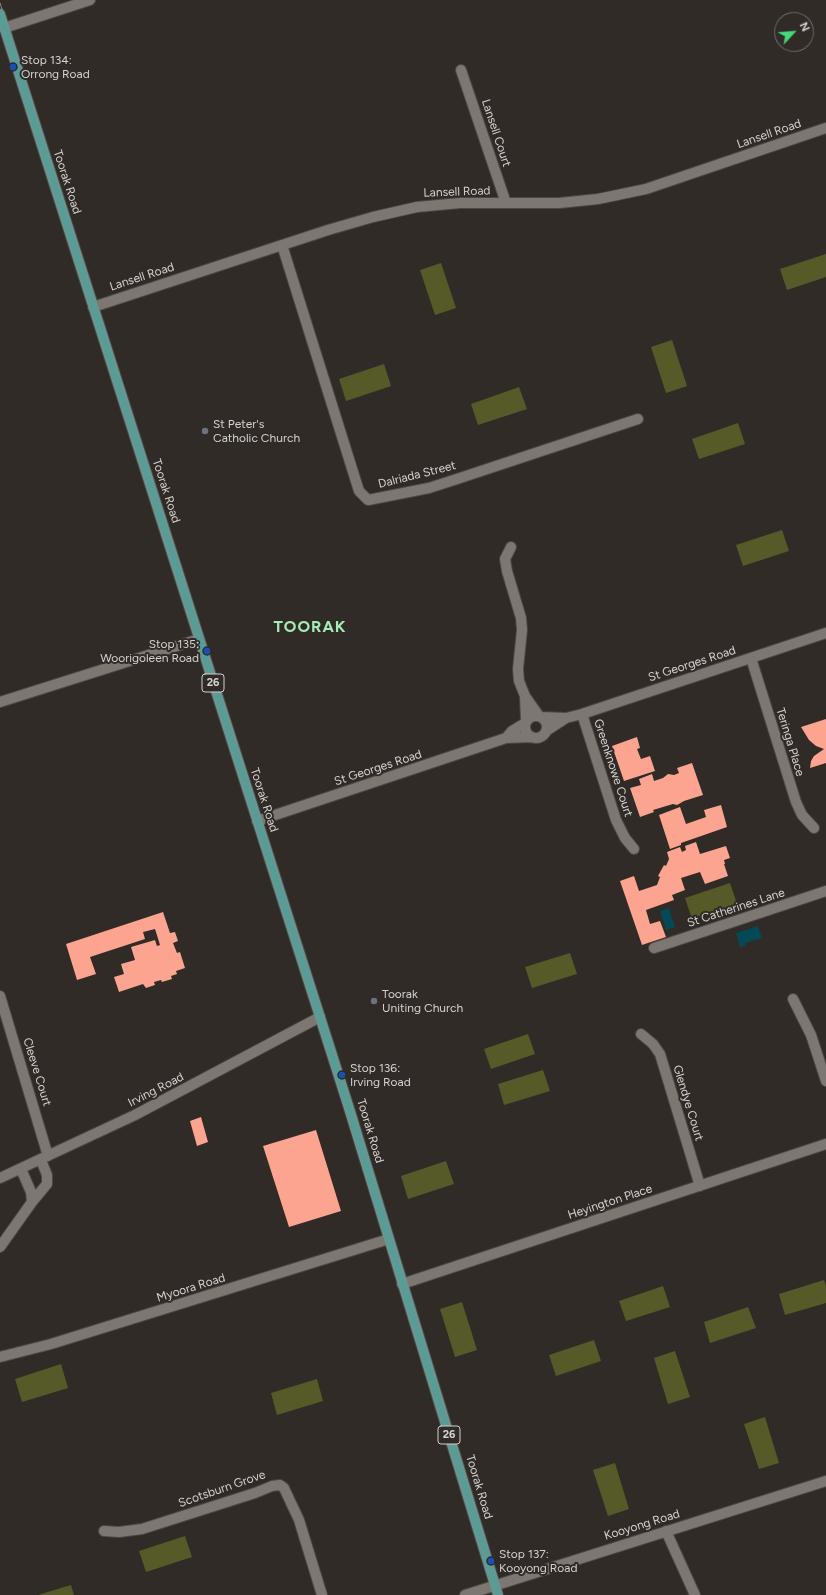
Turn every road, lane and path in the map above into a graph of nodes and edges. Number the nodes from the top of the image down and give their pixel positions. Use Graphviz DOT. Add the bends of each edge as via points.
graph roads {
  1 [pos="90,0"];
  2 [pos="0,14"];
  3 [pos="2,29"];
  4 [pos="462,70"];
  5 [pos="826,128"];
  6 [pos="506,203"];
  7 [pos="282,245"];
  8 [pos="94,307"];
  9 [pos="638,419"];
  10 [pos="511,547"];
  11 [pos="826,633"];
  12 [pos="199,639"];
  13 [pos="751,658"];
  14 [pos="525,696"];
  15 [pos="0,702"];
  16 [pos="582,714"];
  17 [pos="540,717"];
  18 [pos="566,718"];
  19 [pos="526,722"];
  20 [pos="546,732"];
  21 [pos="531,737"];
  22 [pos="506,738"];
  23 [pos="258,821"];
  24 [pos="814,828"];
  25 [pos="634,849"];
  26 [pos="826,891"];
  27 [pos="654,948"];
  28 [pos="0,996"];
  29 [pos="793,999"];
  30 [pos="320,1018"];
  31 [pos="640,1034"];
  32 [pos="826,1081"];
  33 [pos="826,1144"];
  34 [pos="45,1158"];
  35 [pos="21,1169"];
  36 [pos="0,1178"];
  37 [pos="700,1186"];
  38 [pos="32,1202"];
  39 [pos="389,1239"];
  40 [pos="0,1246"];
  41 [pos="402,1284"];
  42 [pos="0,1357"];
  43 [pos="826,1481"];
  44 [pos="104,1531"];
  45 [pos="666,1532"];
  46 [pos="497,1590"];
  47 [pos="322,1595"];
  48 [pos="465,1595"];
  49 [pos="695,1595"];
  1 -- 3 [label="street"];
  2 -- 3 [label="main road, Toorak Road / 26"];
  3 -- 8 [label="main road, Toorak Road / 26"];
  4 -- 6 [label="street, Lansell Court"];
  5 -- 6 [label="street, Lansell Road" via="646,189 598,199 558,203"];
  6 -- 7 [label="street, Lansell Road" via="460,203 417,207 335,228"];
  7 -- 8 [label="street, Lansell Road"];
  7 -- 9 [label="street, Dalriada Street" via="359,491 368,500 457,480"];
  8 -- 12 [label="main road, Toorak Road / 26"];
  10 -- 14 [label="street" via="506,559 508,576 521,618 518,669"];
  11 -- 13 [label="street, St Georges Road"];
  12 -- 15 [label="street"];
  12 -- 23 [label="main road, Toorak Road / 26"];
  13 -- 16 [label="street, St Georges Road"];
  13 -- 24 [label="street, Teringa Place" via="796,802 802,815"];
  14 -- 17 [label="street"];
  14 -- 19 [label="street"];
  16 -- 18 [label="street, St Georges Road"];
  16 -- 25 [label="street, Greenknowe Court" via="616,820"];
  17 -- 18 [label="street, St Georges Road"];
  17 -- 19 [label="street" via="530,717"];
  17 -- 20 [label="street" via="546,725"];
  18 -- 20 [label="street, St Georges Road"];
  19 -- 21 [label="street" via="525,731"];
  19 -- 22 [label="street, St Georges Road"];
  20 -- 21 [label="street" via="541,737"];
  21 -- 22 [label="street, St Georges Road"];
  22 -- 23 [label="street, St Georges Road"];
  23 -- 30 [label="main road, Toorak Road / 26"];
  26 -- 27 [label="street, St Catherines Lane"];
  28 -- 34 [label="street, Cleeve Court"];
  29 -- 32 [label="street" via="811,1035"];
  30 -- 34 [label="street, Irving Road" via="200,1082"];
  30 -- 39 [label="main road, Toorak Road / 26"];
  31 -- 37 [label="street, Glendye Court" via="653,1044 660,1054"];
  33 -- 37 [label="street, Heyington Place"];
  34 -- 35 [label="street, Irving Road"];
  34 -- 38 [label="street, Cleeve Court" via="47,1184"];
  35 -- 36 [label="street, Irving Road"];
  35 -- 38 [label="street" via="31,1192"];
  37 -- 41 [label="street, Heyington Place"];
  38 -- 40 [label="street"];
  39 -- 41 [label="main road, Toorak Road / 26"];
  39 -- 42 [label="street, Myoora Road" via="64,1340"];
  41 -- 46 [label="main road, Toorak Road / 26"];
  43 -- 45 [label="street, Kooyong Road"];
  44 -- 47 [label="street, Scotsburn Grove" via="119,1532 142,1528 256,1493 276,1484 280,1485 299,1520"];
  45 -- 46 [label="street, Kooyong Road"];
  45 -- 49 [label="street"];
  46 -- 48 [label="street, Kooyong Road"];
}
